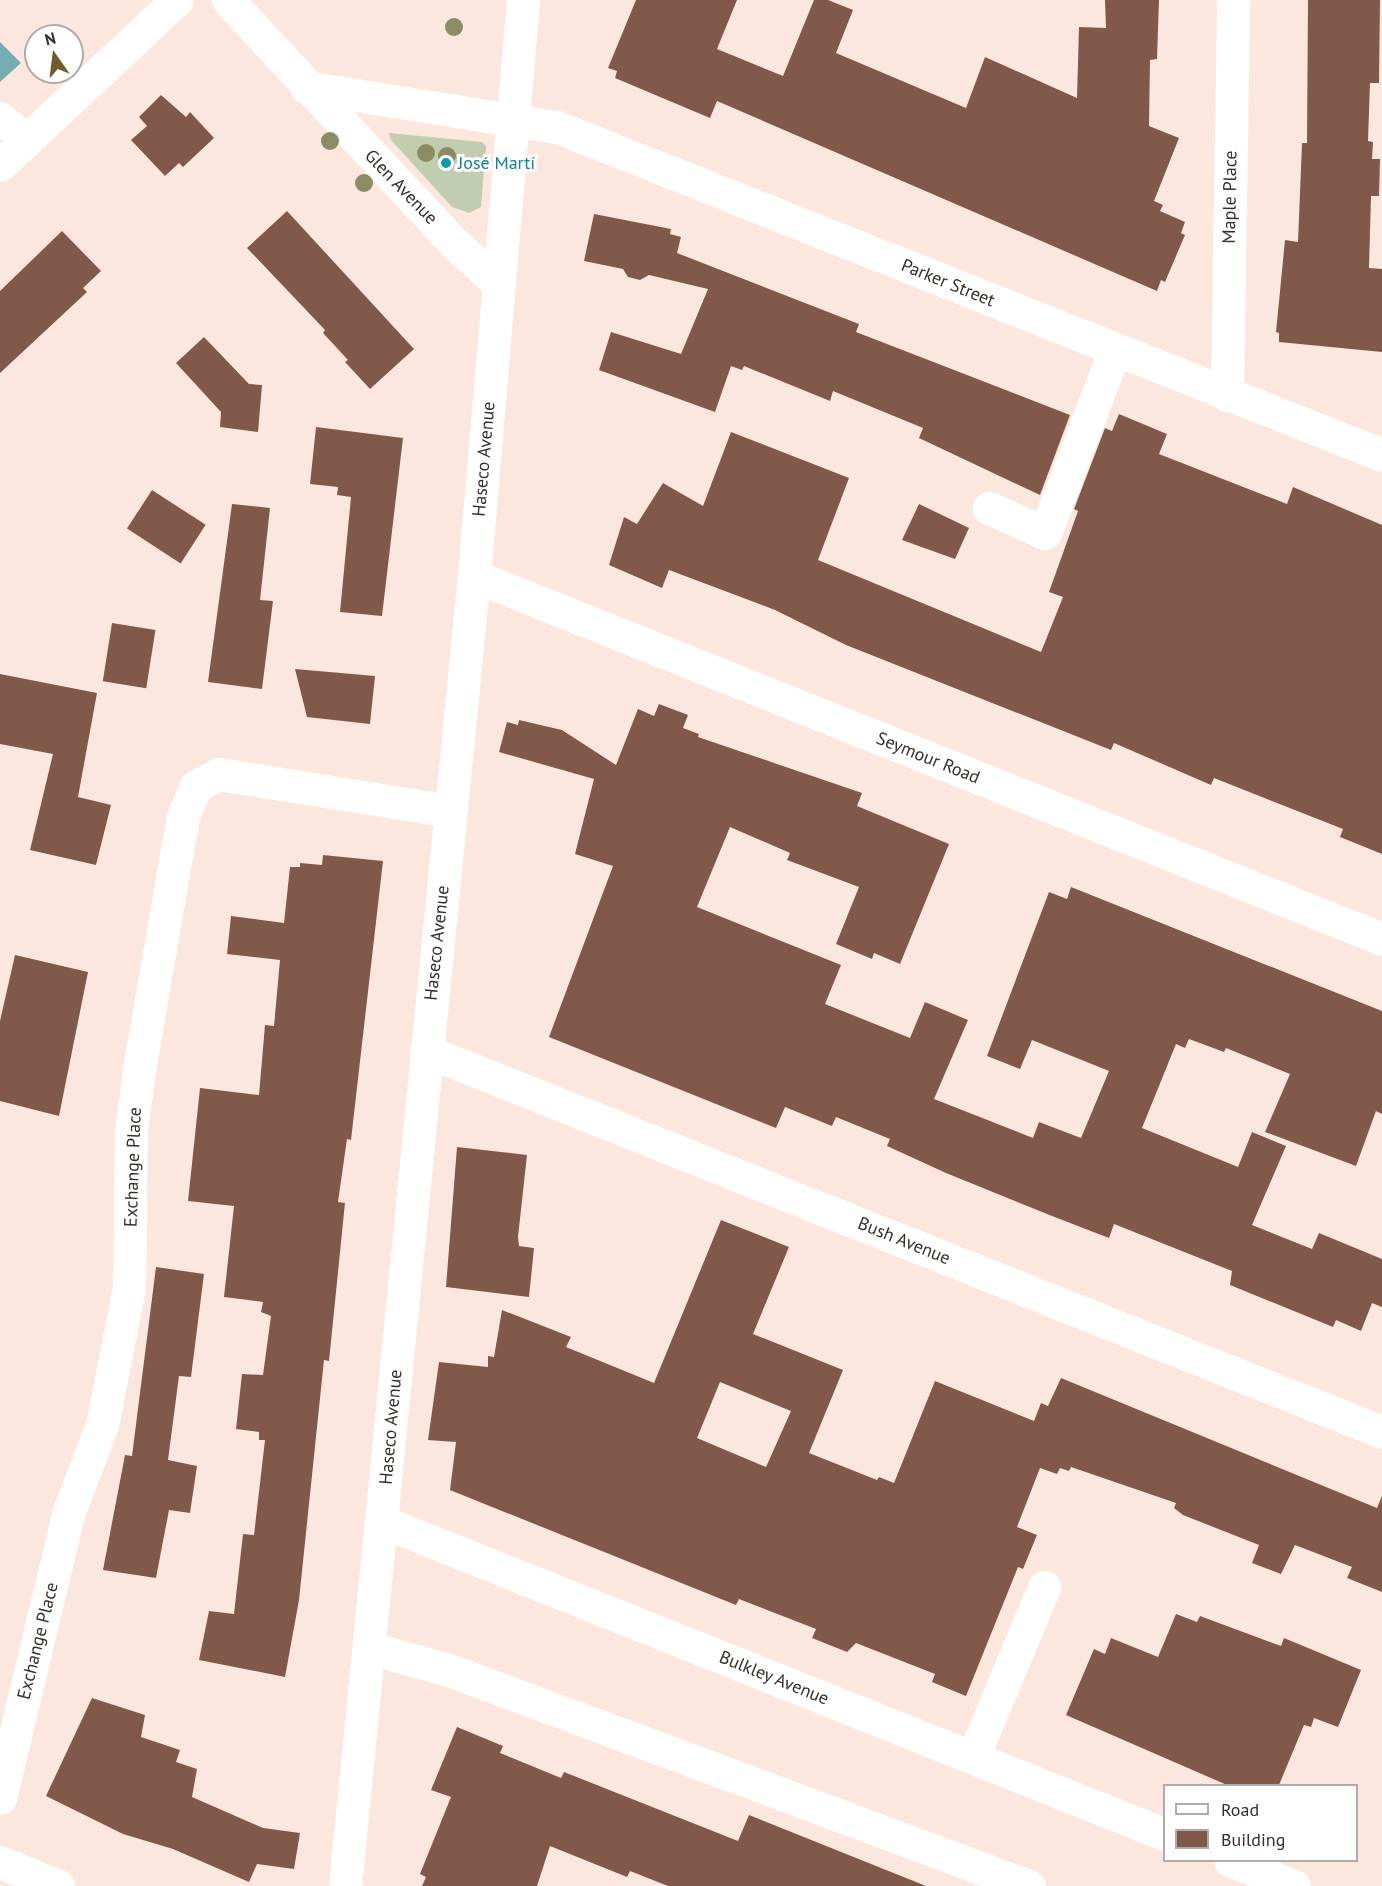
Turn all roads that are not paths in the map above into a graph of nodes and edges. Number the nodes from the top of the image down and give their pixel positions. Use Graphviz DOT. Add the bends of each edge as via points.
graph roads {
  1 [pos="177,0"];
  2 [pos="228,0"];
  3 [pos="523,0"];
  4 [pos="1233,0"];
  5 [pos="306,87"];
  6 [pos="0,118"];
  7 [pos="513,118"];
  8 [pos="27,140"];
  9 [pos="0,165"];
  10 [pos="499,284"];
  11 [pos="1115,350"];
  12 [pos="1227,395"];
  13 [pos="1382,455"];
  14 [pos="988,508"];
  15 [pos="474,576"];
  16 [pos="450,811"];
  17 [pos="1382,939"];
  18 [pos="426,1051"];
  19 [pos="1382,1432"];
  20 [pos="383,1522"];
  21 [pos="1044,1587"];
  22 [pos="370,1648"];
  23 [pos="973,1757"];
  24 [pos="0,1798"];
  25 [pos="1163,1834"];
  26 [pos="0,1862"];
  27 [pos="1235,1862"];
  28 [pos="58,1886"];
  29 [pos="345,1886"];
  30 [pos="1029,1886"];
  31 [pos="1294,1886"];
  1 -- 8 [label="street"];
  2 -- 5 [label="street, Glen Avenue"];
  3 -- 7 [label="street, Haseco Avenue"];
  4 -- 12 [label="street, Maple Place"];
  5 -- 7 [label="street"];
  5 -- 10 [label="street, Glen Avenue" via="453,242"];
  6 -- 8 [label="street"];
  7 -- 10 [label="street, Haseco Avenue"];
  7 -- 11 [label="street, Parker Street" via="557,127"];
  8 -- 9 [label="street"];
  10 -- 15 [label="street, Haseco Avenue"];
  11 -- 12 [label="street, Parker Street"];
  11 -- 14 [label="street" via="1045,533"];
  12 -- 13 [label="street, Parker Street"];
  15 -- 16 [label="street, Haseco Avenue"];
  15 -- 17 [label="street, Seymour Road"];
  16 -- 18 [label="street, Haseco Avenue"];
  16 -- 24 [label="street, Exchange Place" via="219,774 196,786 184,814 139,1070 131,1131 129,1288 102,1425 68,1514"];
  18 -- 19 [label="street, Bush Avenue"];
  18 -- 20 [label="street, Haseco Avenue"];
  20 -- 22 [label="street, Haseco Avenue"];
  20 -- 23 [label="street, Bulkley Avenue"];
  21 -- 23 [label="street"];
  22 -- 29 [label="street, Haseco Avenue"];
  22 -- 30 [label="street" via="449,1670"];
  23 -- 25 [label="street, Bulkley Avenue"];
  26 -- 28 [label="street"];
  27 -- 31 [label="street"];
}
